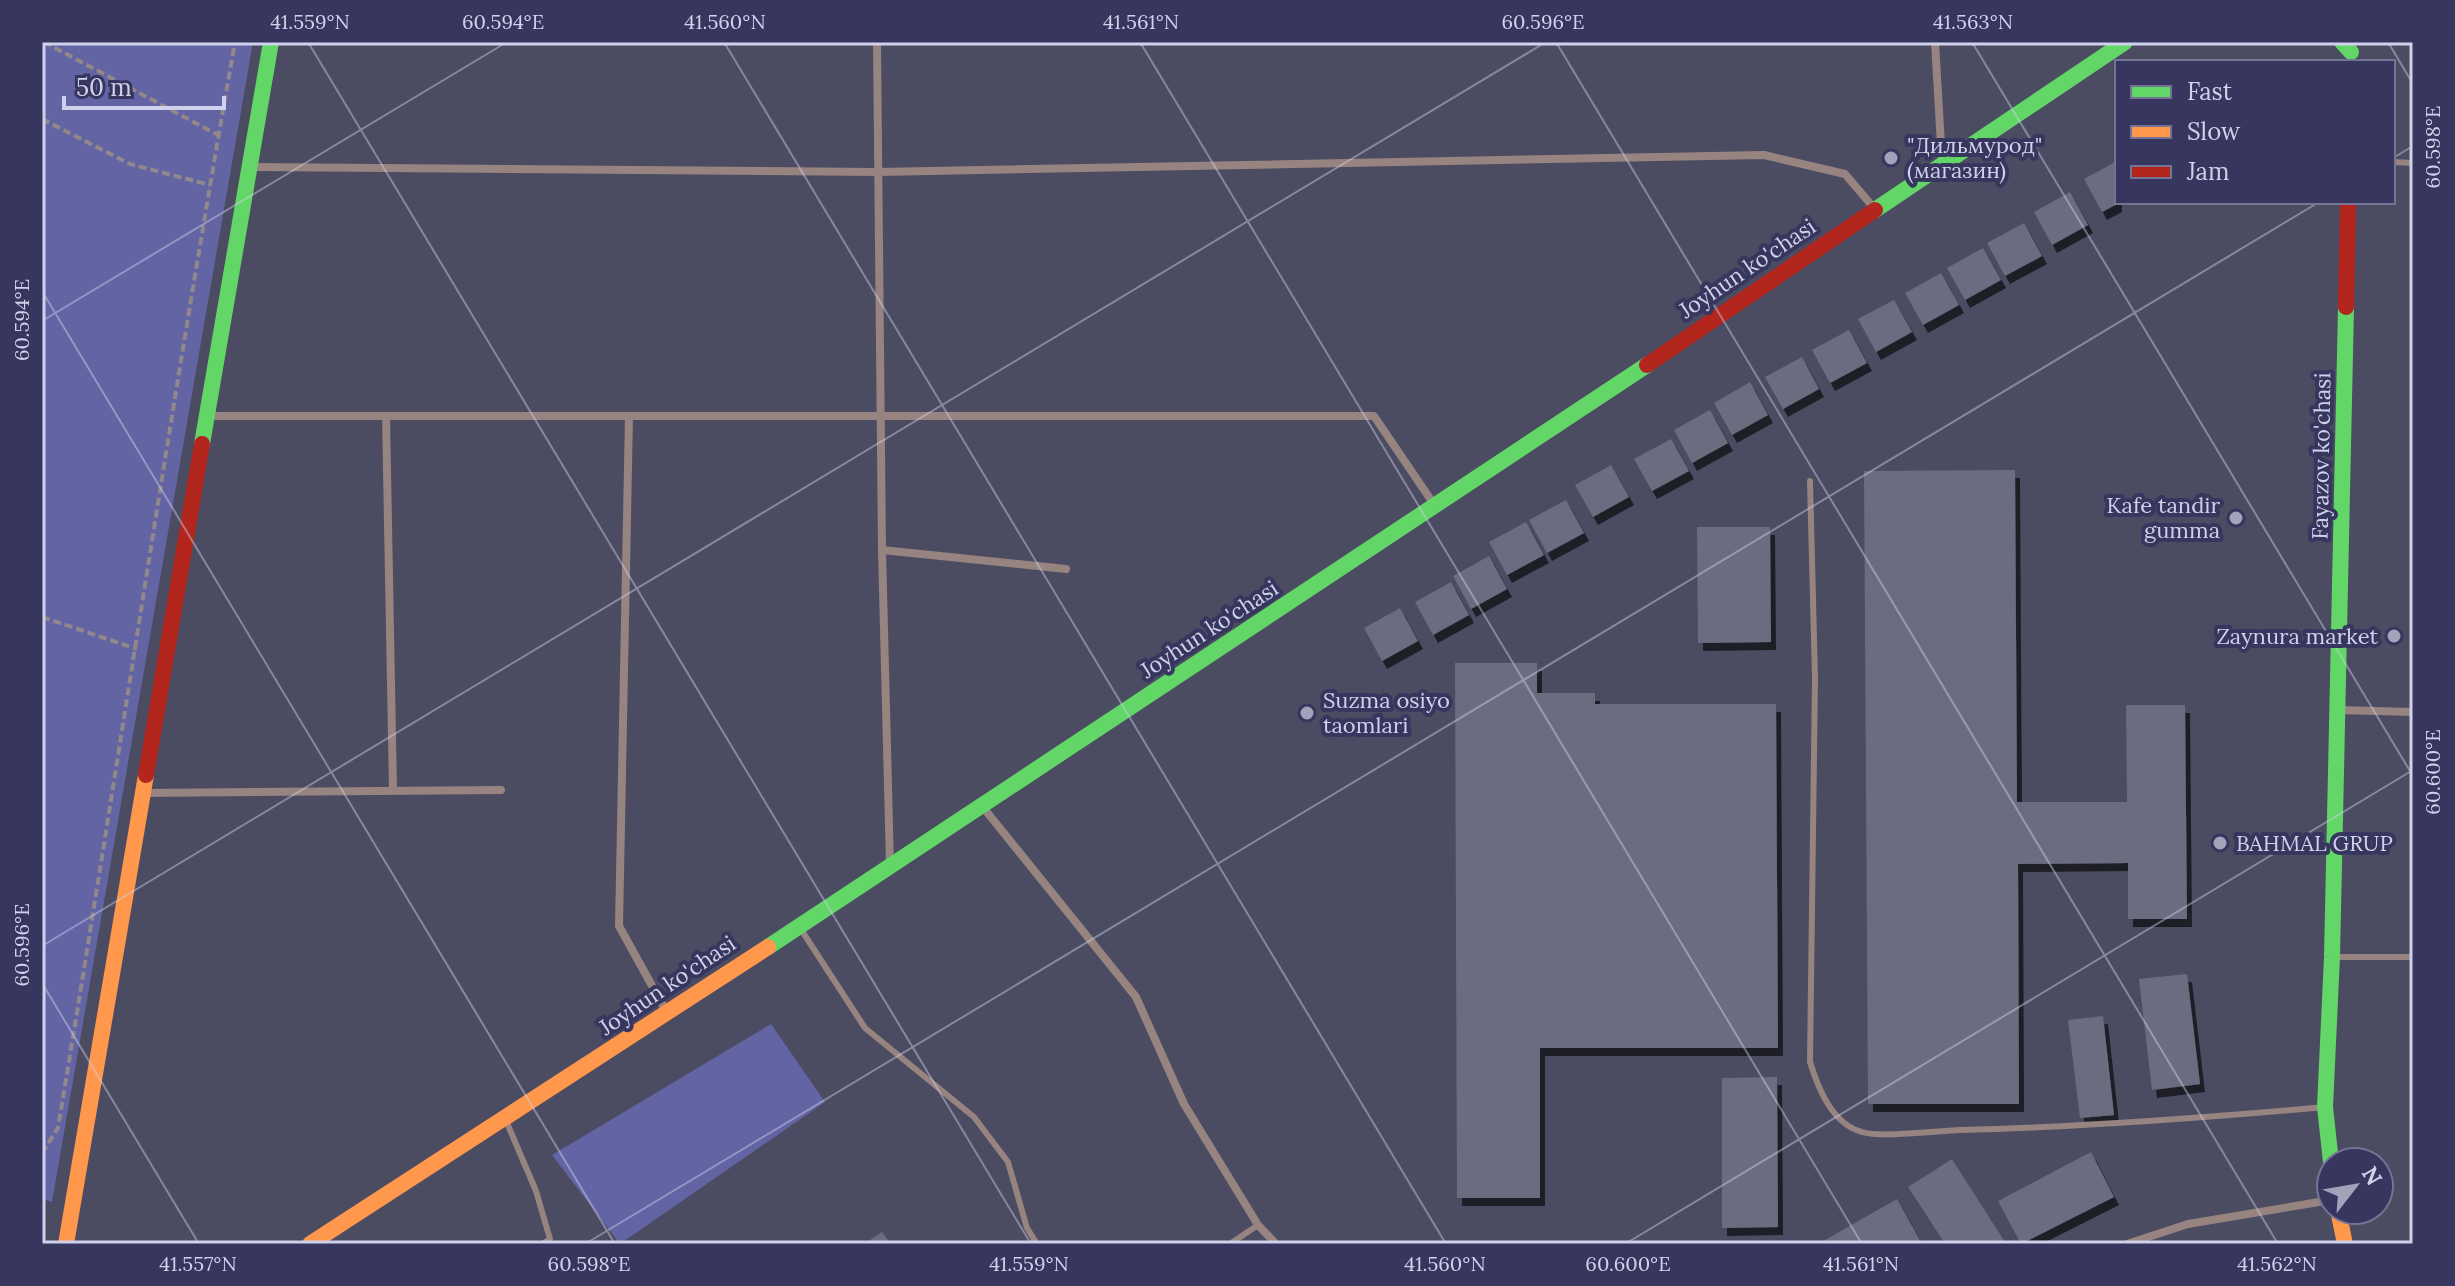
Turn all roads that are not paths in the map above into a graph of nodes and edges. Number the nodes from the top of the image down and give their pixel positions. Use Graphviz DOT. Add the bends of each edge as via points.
graph roads {
  1 [pos="271,42"];
  2 [pos="877,42"];
  3 [pos="1935,42"];
  4 [pos="2125,42"];
  5 [pos="1942,163"];
  6 [pos="250,167"];
  7 [pos="878,172"];
  8 [pos="2348,204"];
  9 [pos="1874,208"];
  10 [pos="206,416"];
  11 [pos="386,416"];
  12 [pos="629,416"];
  13 [pos="880,417"];
  14 [pos="1810,481"];
  15 [pos="1435,507"];
  16 [pos="882,550"];
  17 [pos="1066,569"];
  18 [pos="2337,710"];
  19 [pos="2413,712"];
  20 [pos="501,790"];
  21 [pos="393,791"];
  22 [pos="140,793"];
  23 [pos="981,804"];
  24 [pos="890,865"];
  25 [pos="798,924"];
  26 [pos="2332,957"];
  27 [pos="2413,957"];
  28 [pos="666,1011"];
  29 [pos="2325,1107"];
  30 [pos="506,1120"];
  31 [pos="2329,1146"];
  32 [pos="2315,1203"];
  33 [pos="1258,1225"];
  34 [pos="315,1243"];
  35 [pos="66,1244"];
  36 [pos="542,1244"];
  37 [pos="1037,1244"];
  38 [pos="1230,1244"];
  39 [pos="1276,1244"];
  40 [pos="2127,1244"];
  1 -- 6 [label="main road"];
  2 -- 7 [label="street"];
  3 -- 5 [label="street"];
  4 -- 5 [label="main road, Joyhun ko'chasi"];
  5 -- 9 [label="main road, Joyhun ko'chasi"];
  6 -- 7 [label="street"];
  6 -- 10 [label="main road"];
  7 -- 9 [label="street" via="1764,155 1845,174"];
  7 -- 13 [label="street"];
  8 -- 18 [label="main road, Fayazov ko'chasi"];
  9 -- 15 [label="main road, Joyhun ko'chasi"];
  10 -- 11 [label="street"];
  10 -- 22 [label="main road"];
  11 -- 12 [label="street"];
  11 -- 21 [label="street"];
  12 -- 13 [label="street"];
  12 -- 28 [label="street" via="619,926"];
  13 -- 15 [label="street" via="1374,416"];
  13 -- 16 [label="street"];
  14 -- 29 [label="lane" via="1815,678 1810,1062 1819,1091 1840,1119 1862,1133 1908,1132 2096,1127"];
  15 -- 23 [label="main road, Joyhun ko'chasi"];
  16 -- 17 [label="street"];
  16 -- 24 [label="street"];
  18 -- 19 [label="street"];
  18 -- 26 [label="main road, Fayazov ko'chasi"];
  20 -- 21 [label="street"];
  21 -- 22 [label="street"];
  22 -- 35 [label="main road"];
  23 -- 24 [label="main road, Joyhun ko'chasi"];
  23 -- 33 [label="street" via="1136,997 1184,1104"];
  24 -- 25 [label="main road, Joyhun ko'chasi"];
  25 -- 28 [label="main road, Joyhun ko'chasi"];
  25 -- 37 [label="lane" via="865,1028 974,1117 1008,1162 1027,1228"];
  26 -- 27 [label="lane"];
  26 -- 29 [label="main road, Fayazov ko'chasi"];
  28 -- 30 [label="main road, Joyhun ko'chasi"];
  29 -- 31 [label="main road, Fayazov ko'chasi"];
  30 -- 34 [label="main road, Joyhun ko'chasi"];
  30 -- 36 [label="lane" via="550,1239"];
  32 -- 40 [label="street" via="2188,1224"];
  33 -- 38 [label="lane"];
  33 -- 39 [label="street"];
}
